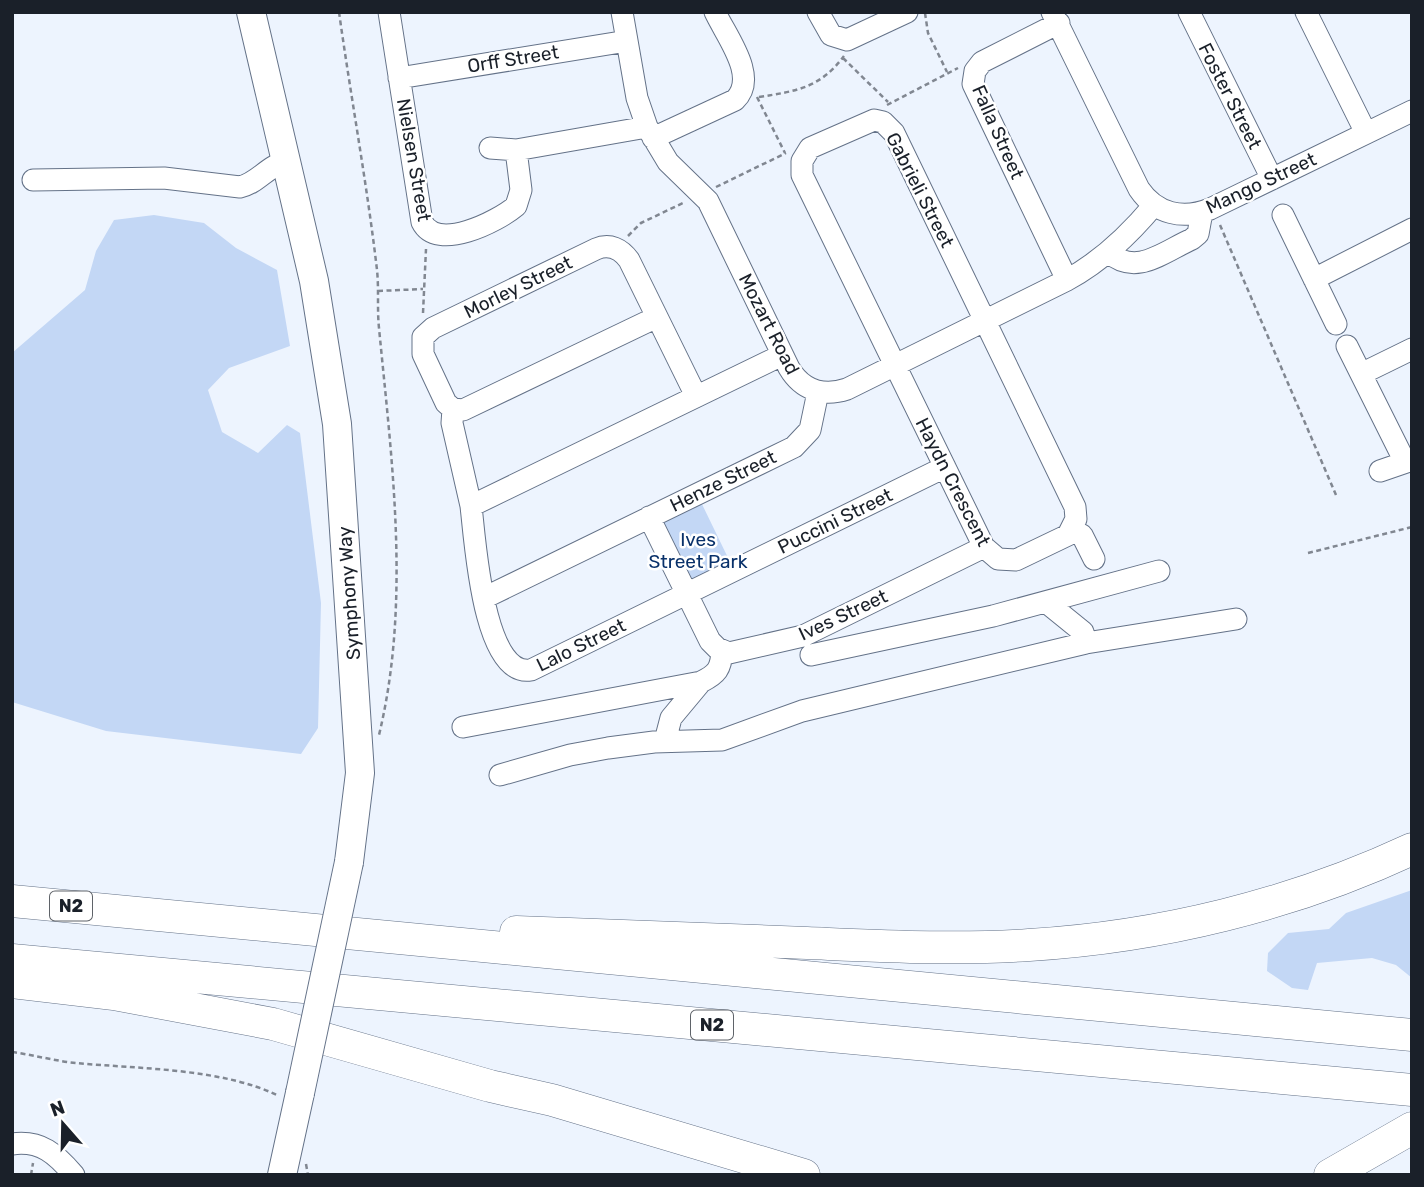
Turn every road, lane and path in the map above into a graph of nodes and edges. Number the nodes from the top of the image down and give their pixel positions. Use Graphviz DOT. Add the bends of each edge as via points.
graph roads {
  1 [pos="251,12"];
  2 [pos="339,12"];
  3 [pos="389,12"];
  4 [pos="622,12"];
  5 [pos="715,12"];
  6 [pos="818,12"];
  7 [pos="907,12"];
  8 [pos="1189,12"];
  9 [pos="1306,12"];
  10 [pos="925,13"];
  11 [pos="1056,18"];
  12 [pos="627,41"];
  13 [pos="848,48"];
  14 [pos="975,71"];
  15 [pos="948,73"];
  16 [pos="399,78"];
  17 [pos="757,97"];
  18 [pos="735,100"];
  19 [pos="1412,111"];
  20 [pos="886,112"];
  21 [pos="650,132"];
  22 [pos="1366,133"];
  23 [pos="490,148"];
  24 [pos="516,150"];
  25 [pos="785,153"];
  26 [pos="287,161"];
  27 [pos="1272,179"];
  28 [pos="33,180"];
  29 [pos="1154,205"];
  30 [pos="1206,211"];
  31 [pos="1283,215"];
  32 [pos="1412,229"];
  33 [pos="428,231"];
  34 [pos="1108,252"];
  35 [pos="1067,279"];
  36 [pos="1314,279"];
  37 [pos="423,289"];
  38 [pos="378,291"];
  39 [pos="657,317"];
  40 [pos="985,320"];
  41 [pos="1336,324"];
  42 [pos="424,337"];
  43 [pos="1347,346"];
  44 [pos="1412,349"];
  45 [pos="782,355"];
  46 [pos="894,365"];
  47 [pos="1361,374"];
  48 [pos="818,392"];
  49 [pos="696,396"];
  50 [pos="453,409"];
  51 [pos="1408,461"];
  52 [pos="945,467"];
  53 [pos="1380,471"];
  54 [pos="1336,495"];
  55 [pos="471,506"];
  56 [pos="649,516"];
  57 [pos="1412,527"];
  58 [pos="1072,531"];
  59 [pos="984,547"];
  60 [pos="1308,553"];
  61 [pos="1094,559"];
  62 [pos="1159,571"];
  63 [pos="686,594"];
  64 [pos="484,598"];
  65 [pos="1046,602"];
  66 [pos="842,616"];
  67 [pos="1236,619"];
  68 [pos="856,643"];
  69 [pos="1086,643"];
  70 [pos="722,651"];
  71 [pos="811,655"];
  72 [pos="701,682"];
  73 [pos="463,727"];
  74 [pos="665,741"];
  75 [pos="377,744"];
  76 [pos="500,775"];
  77 [pos="1412,849"];
  78 [pos="12,901"];
  79 [pos="130,911"];
  80 [pos="12,960"];
  81 [pos="12,982"];
  82 [pos="1412,1035"];
  83 [pos="12,1052"];
  84 [pos="490,1086"];
  85 [pos="1412,1090"];
  86 [pos="291,1095"];
  87 [pos="1412,1128"];
  88 [pos="12,1143"];
  89 [pos="74,1175"];
  90 [pos="282,1175"];
  91 [pos="739,1175"];
  92 [pos="804,1175"];
  93 [pos="1330,1175"];
  1 -- 26 [label="main road, Symphony Way"];
  2 -- 38 [label="path"];
  3 -- 16 [label="street, Nielsen Street"];
  4 -- 12 [label="street, Mozart Road"];
  5 -- 18 [label="street" via="744,75 744,87"];
  6 -- 13 [label="street" via="831,35"];
  7 -- 13 [label="street"];
  8 -- 27 [label="street, Foster Street"];
  9 -- 22 [label="street"];
  10 -- 15 [label="path" via="928,33"];
  11 -- 14 [label="street, Falla Street"];
  11 -- 29 [label="street" via="1139,189"];
  12 -- 16 [label="street, Orff Street"];
  12 -- 21 [label="street, Mozart Road" via="637,98"];
  13 -- 17 [label="path" via="825,78 795,92"];
  13 -- 20 [label="path"];
  14 -- 15 [label="path" via="959,68"];
  14 -- 35 [label="street, Falla Street" via="975,90"];
  15 -- 20 [label="path"];
  16 -- 33 [label="street, Nielsen Street" via="421,219"];
  17 -- 18 [label="path"];
  17 -- 25 [label="path"];
  18 -- 21 [label="street"];
  19 -- 22 [label="street, Mango Street"];
  20 -- 40 [label="street, Gabrieli Street"];
  20 -- 46 [label="street, Gabrieli Street" via="810,148 801,170"];
  21 -- 24 [label="street"];
  21 -- 45 [label="street, Mozart Road" via="668,162 708,201"];
  22 -- 27 [label="street, Mango Street"];
  23 -- 24 [label="street"];
  24 -- 33 [label="street, Nielsen Street" via="521,190 516,206 464,232 439,236"];
  26 -- 28 [label="street" via="267,168 240,187 164,178"];
  26 -- 86 [label="main road, Symphony Way, bridge" via="328,352 337,424 360,774 349,862"];
  27 -- 30 [label="street, Mango Street"];
  29 -- 30 [label="street, Mango Street" via="1177,214"];
  29 -- 34 [label="street, Mozart Road"];
  30 -- 34 [label="street" via="1198,234 1139,264 1118,261"];
  30 -- 54 [label="path" via="1228,238"];
  31 -- 36 [label="street"];
  32 -- 36 [label="street"];
  33 -- 37 [label="path"];
  34 -- 35 [label="street, Mozart Road"];
  35 -- 40 [label="street, Mozart Road"];
  36 -- 41 [label="street"];
  37 -- 38 [label="path"];
  37 -- 42 [label="path"];
  38 -- 75 [label="path" via="397,554 386,708"];
  39 -- 42 [label="street, Morley Street" via="627,257 617,248 602,246 433,328"];
  39 -- 49 [label="street, Morley Street"];
  39 -- 50 [label="street" via="468,408"];
  40 -- 46 [label="street, Mozart Road"];
  40 -- 58 [label="street" via="1075,507"];
  42 -- 50 [label="street" via="423,354 443,399"];
  43 -- 47 [label="street"];
  44 -- 47 [label="street"];
  45 -- 48 [label="street, Mozart Road" via="798,381"];
  45 -- 49 [label="street"];
  46 -- 48 [label="street, Mozart Road" via="847,389"];
  46 -- 52 [label="street, Haydn Crescent"];
  47 -- 51 [label="street"];
  48 -- 56 [label="street, Henze Street" via="810,430 794,447"];
  49 -- 55 [label="street"];
  50 -- 55 [label="street, Lalo Street" via="452,423"];
  51 -- 53 [label="street"];
  52 -- 59 [label="street, Haydn Crescent"];
  52 -- 63 [label="street, Puccini Street"];
  55 -- 64 [label="street, Lalo Street"];
  56 -- 63 [label="street"];
  56 -- 64 [label="street, Henze Street"];
  57 -- 60 [label="path"];
  58 -- 59 [label="street, Haydn Crescent" via="1016,560 998,559"];
  58 -- 61 [label="street" via="1082,535"];
  59 -- 66 [label="street, Ives Street"];
  62 -- 65 [label="street"];
  63 -- 64 [label="street, Lalo Street" via="526,671 508,662 492,633"];
  63 -- 70 [label="street" via="710,641"];
  65 -- 68 [label="street"];
  65 -- 69 [label="street" via="1083,632"];
  66 -- 68 [label="street"];
  66 -- 70 [label="street, Ives Street" via="788,640"];
  67 -- 69 [label="street"];
  68 -- 71 [label="street"];
  69 -- 74 [label="street" via="802,711 722,740"];
  70 -- 72 [label="street" via="716,675"];
  72 -- 73 [label="street"];
  72 -- 74 [label="street" via="671,718"];
  74 -- 76 [label="street" via="570,755"];
  77 -- 79 [label="highway" via="1286,897 1217,917 1150,931 1027,946 748,941"];
  78 -- 79 [label="highway, N2"];
  79 -- 82 [label="highway, N2"];
  80 -- 85 [label="highway, N2"];
  81 -- 84 [label="highway" via="114,994 273,1024"];
  83 -- 86 [label="path" via="229,1079"];
  84 -- 91 [label="highway" via="542,1110"];
  84 -- 92 [label="highway"];
  86 -- 90 [label="main road, Symphony Way"];
  87 -- 93 [label="highway"];
  88 -- 89 [label="street" via="45,1147"];
}
